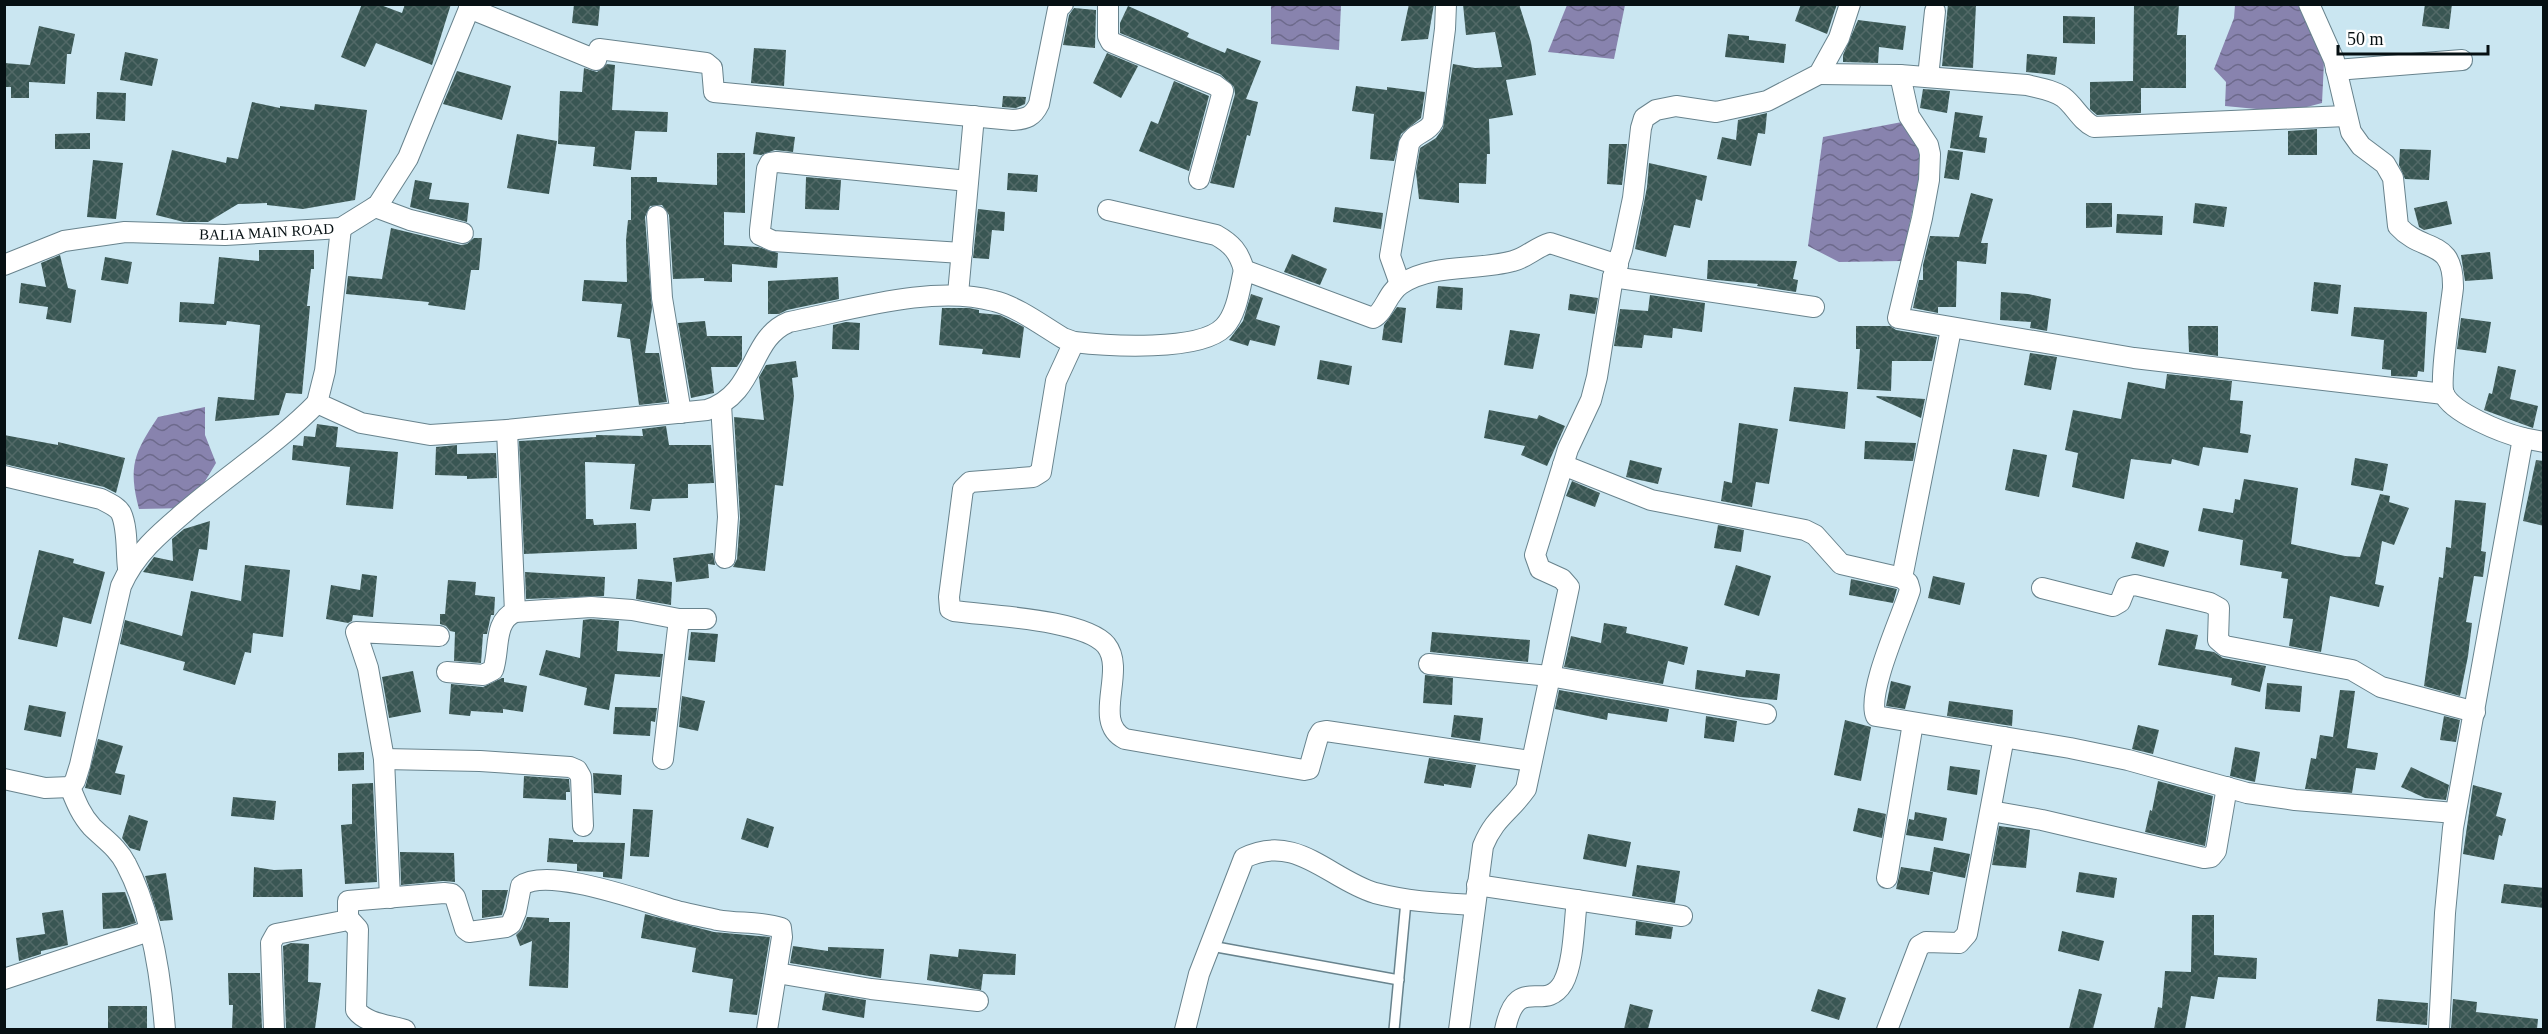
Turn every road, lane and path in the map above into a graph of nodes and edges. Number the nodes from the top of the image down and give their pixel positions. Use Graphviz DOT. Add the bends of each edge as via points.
graph roads {
  1 [pos="1064,4"];
  2 [pos="1108,4"];
  3 [pos="1446,4"];
  4 [pos="1850,4"];
  5 [pos="2309,4"];
  6 [pos="470,6"];
  7 [pos="1935,11"];
  8 [pos="2462,60"];
  9 [pos="2336,70"];
  10 [pos="1820,74"];
  11 [pos="1900,75"];
  12 [pos="1928,77"];
  13 [pos="974,116"];
  14 [pos="2346,116"];
  15 [pos="1199,179"];
  16 [pos="968,181"];
  17 [pos="375,207"];
  18 [pos="1108,210"];
  19 [pos="657,216"];
  20 [pos="341,228"];
  21 [pos="463,233"];
  22 [pos="962,253"];
  23 [pos="4,265"];
  24 [pos="1244,270"];
  25 [pos="1616,271"];
  26 [pos="1400,284"];
  27 [pos="958,294"];
  28 [pos="1814,307"];
  29 [pos="1951,328"];
  30 [pos="1074,342"];
  31 [pos="2444,394"];
  32 [pos="317,403"];
  33 [pos="721,405"];
  34 [pos="681,413"];
  35 [pos="507,430"];
  36 [pos="2523,438"];
  37 [pos="2544,442"];
  38 [pos="1563,465"];
  39 [pos="4,476"];
  40 [pos="725,558"];
  41 [pos="128,568"];
  42 [pos="1902,579"];
  43 [pos="2042,588"];
  44 [pos="515,612"];
  45 [pos="679,619"];
  46 [pos="706,619"];
  47 [pos="439,636"];
  48 [pos="1429,664"];
  49 [pos="447,672"];
  50 [pos="1549,676"];
  51 [pos="2475,712"];
  52 [pos="1766,714"];
  53 [pos="1913,723"];
  54 [pos="2004,737"];
  55 [pos="384,759"];
  56 [pos="663,759"];
  57 [pos="1531,761"];
  58 [pos="4,779"];
  59 [pos="70,787"];
  60 [pos="2227,787"];
  61 [pos="1990,811"];
  62 [pos="2455,813"];
  63 [pos="583,826"];
  64 [pos="1887,878"];
  65 [pos="1476,895"];
  66 [pos="390,898"];
  67 [pos="1577,900"];
  68 [pos="1406,901"];
  69 [pos="1682,916"];
  70 [pos="348,918"];
  71 [pos="149,931"];
  72 [pos="1211,946"];
  73 [pos="777,973"];
  74 [pos="4,979"];
  75 [pos="1399,980"];
  76 [pos="978,1001"];
  77 [pos="165,1029"];
  78 [pos="274,1029"];
  79 [pos="405,1029"];
  80 [pos="767,1029"];
  81 [pos="1185,1029"];
  82 [pos="1394,1029"];
  83 [pos="1458,1029"];
  84 [pos="1505,1029"];
  85 [pos="1887,1029"];
  86 [pos="2439,1029"];
  1 -- 13 [label="street" via="1058,9 1035,114 1012,120"];
  2 -- 15 [label="street" via="1107,36 1111,42 1215,85 1223,92"];
  3 -- 26 [label="street" via="1433,122 1411,139 1390,256"];
  4 -- 10 [label="street" via="1839,38"];
  5 -- 9 [label="street"];
  6 -- 13 [label="street" via="596,60 599,49 706,63 712,68 714,92"];
  6 -- 17 [label="street, BALIA MAIN ROAD" via="408,158"];
  7 -- 12 [label="street"];
  8 -- 9 [label="street"];
  9 -- 14 [label="street"];
  10 -- 11 [label="street"];
  10 -- 25 [label="street" via="1767,101 1716,112 1676,106 1656,110 1644,118 1633,198"];
  11 -- 12 [label="street"];
  11 -- 29 [label="street" via="1909,116 1930,154 1922,218 1898,318"];
  12 -- 14 [label="street" via="2004,82 2046,90 2062,96 2094,126"];
  13 -- 16 [label="street"];
  14 -- 31 [label="street" via="2361,146 2385,164 2393,178 2398,226 2450,260 2453,288 2442,378"];
  16 -- 22 [label="street"];
  16 -- 22 [label="street" via="770,163 766,169 760,230 760,235 773,242"];
  17 -- 20 [label="street, BALIA MAIN ROAD"];
  17 -- 21 [label="street"];
  18 -- 24 [label="street" via="1216,235 1240,255"];
  19 -- 34 [label="street" via="662,298"];
  20 -- 23 [label="street, BALIA MAIN ROAD" via="225,235 125,232 64,241"];
  20 -- 32 [label="street" via="325,371"];
  22 -- 27 [label="street"];
  24 -- 26 [label="street" via="1373,318"];
  24 -- 30 [label="street" via="1225,326 1208,338 1180,344"];
  25 -- 26 [label="street" via="1550,243 1499,265 1444,270"];
  25 -- 28 [label="street"];
  25 -- 38 [label="street" via="1591,400"];
  27 -- 30 [label="street" via="996,301"];
  27 -- 33 [label="street" via="902,301 778,327 737,392"];
  29 -- 31 [label="street" via="2134,358"];
  29 -- 42 [label="street"];
  30 -- 57 [label="street" via="1056,381 1041,472 1033,477 970,482 963,489 950,609 1067,625 1093,635 1107,646 1112,660 1111,724 1116,734 1125,739 1304,770 1309,769 1318,737 1326,731"];
  31 -- 36 [label="street" via="2458,410"];
  32 -- 35 [label="street" via="361,423 430,435"];
  32 -- 41 [label="street" via="149,543"];
  33 -- 34 [label="street"];
  33 -- 40 [label="street" via="728,517"];
  34 -- 35 [label="street"];
  35 -- 44 [label="street"];
  36 -- 37 [label="street"];
  36 -- 51 [label="street"];
  38 -- 42 [label="street" via="1652,500 1805,530 1815,535 1841,564"];
  38 -- 50 [label="street" via="1535,555 1540,568 1569,587"];
  39 -- 41 [label="street" via="114,505 123,522"];
  41 -- 59 [label="street" via="80,765"];
  42 -- 53 [label="street" via="1910,590 1878,681 1874,713 1881,718"];
  43 -- 51 [label="street" via="2112,606 2120,603 2126,587 2135,585 2210,603 2219,608 2217,635 2225,646 2352,670 2380,687"];
  44 -- 45 [label="street" via="591,607"];
  44 -- 49 [label="street" via="505,618 500,628 493,670 483,675"];
  45 -- 46 [label="street"];
  45 -- 56 [label="street"];
  47 -- 55 [label="street" via="356,632 368,668"];
  48 -- 50 [label="street"];
  50 -- 52 [label="street"];
  50 -- 57 [label="street"];
  51 -- 62 [label="street"];
  53 -- 54 [label="street"];
  53 -- 64 [label="street"];
  54 -- 60 [label="street" via="2128,760"];
  54 -- 61 [label="street"];
  55 -- 63 [label="street" via="570,767 581,777"];
  55 -- 66 [label="street"];
  57 -- 65 [label="street" via="1526,789 1491,827 1483,846"];
  58 -- 59 [label="street" via="45,788"];
  59 -- 71 [label="street" via="79,810 126,863"];
  60 -- 61 [label="street" via="2216,851 2211,857"];
  60 -- 62 [label="street" via="2295,800"];
  61 -- 85 [label="street" via="1967,934 1959,944 1926,942 1919,946"];
  62 -- 86 [label="street"];
  65 -- 67 [label="street"];
  65 -- 68 [label="street"];
  65 -- 83 [label="street"];
  66 -- 70 [label="street" via="348,901"];
  66 -- 73 [label="street" via="453,894 465,929 475,933 511,924 521,886 526,882 579,883 681,912 781,928"];
  67 -- 69 [label="street"];
  67 -- 84 [label="street" via="1568,969 1562,983 1548,995 1514,1002"];
  68 -- 72 [label="street" via="1347,882 1312,858 1276,849 1258,851 1245,858"];
  68 -- 75 [label="lane"];
  70 -- 78 [label="street" via="281,932 273,938"];
  70 -- 79 [label="street" via="358,929 356,1010 367,1019"];
  71 -- 74 [label="street"];
  71 -- 77 [label="street" via="162,990"];
  72 -- 75 [label="lane"];
  72 -- 81 [label="street" via="1199,974"];
  73 -- 76 [label="street"];
  73 -- 80 [label="street"];
  75 -- 82 [label="lane"];
}
